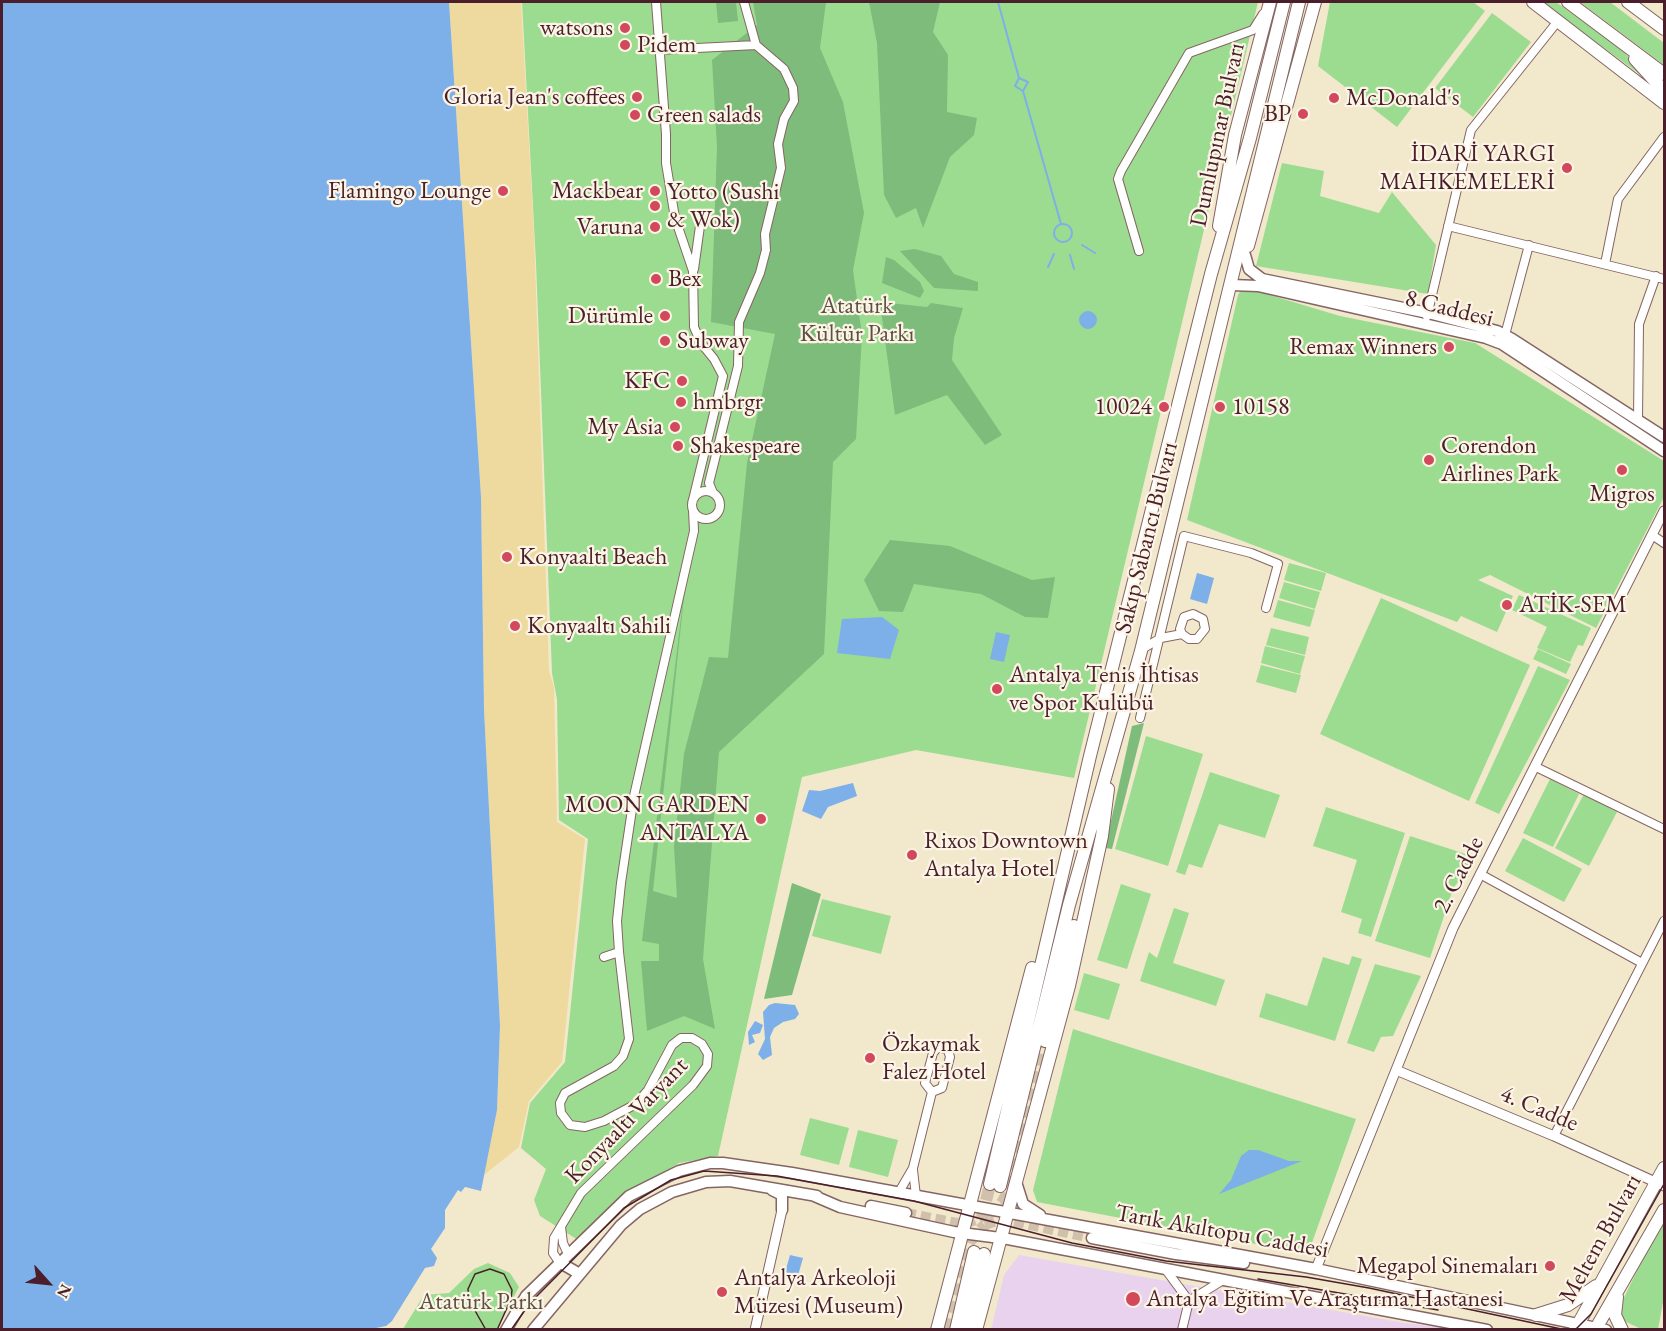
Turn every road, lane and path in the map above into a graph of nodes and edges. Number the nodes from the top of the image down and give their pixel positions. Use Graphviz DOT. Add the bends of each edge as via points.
graph roads {
  1 [pos="656,2"];
  2 [pos="744,2"];
  3 [pos="1284,2"];
  4 [pos="1299,2"];
  5 [pos="1533,2"];
  6 [pos="1568,2"];
  7 [pos="1628,2"];
  8 [pos="1269,3"];
  9 [pos="1315,6"];
  10 [pos="1649,17"];
  11 [pos="1558,21"];
  12 [pos="1665,24"];
  13 [pos="1665,29"];
  14 [pos="1614,36"];
  15 [pos="756,45"];
  16 [pos="658,50"];
  17 [pos="1665,74"];
  18 [pos="1665,91"];
  19 [pos="1665,103"];
  20 [pos="1665,137"];
  21 [pos="700,226"];
  22 [pos="1448,226"];
  23 [pos="1529,245"];
  24 [pos="1139,250"];
  25 [pos="1245,255"];
  26 [pos="1605,264"];
  27 [pos="693,271"];
  28 [pos="1212,274"];
  29 [pos="1656,276"];
  30 [pos="1665,279"];
  31 [pos="1230,285"];
  32 [pos="1426,318"];
  33 [pos="1505,335"];
  34 [pos="1638,420"];
  35 [pos="1665,437"];
  36 [pos="1665,451"];
  37 [pos="713,493"];
  38 [pos="693,500"];
  39 [pos="693,510"];
  40 [pos="1665,511"];
  41 [pos="708,519"];
  42 [pos="694,531"];
  43 [pos="1652,535"];
  44 [pos="1665,543"];
  45 [pos="1266,608"];
  46 [pos="1148,620"];
  47 [pos="1182,634"];
  48 [pos="1161,638"];
  49 [pos="1141,650"];
  50 [pos="1140,718"];
  51 [pos="1115,737"];
  52 [pos="1090,756"];
  53 [pos="1536,767"];
  54 [pos="1110,773"];
  55 [pos="1665,829"];
  56 [pos="1480,874"];
  57 [pos="1665,921"];
  58 [pos="619,952"];
  59 [pos="604,957"];
  60 [pos="1642,963"];
  61 [pos="1045,1041"];
  62 [pos="1396,1070"];
  63 [pos="932,1092"];
  64 [pos="1554,1136"];
  65 [pos="913,1168"];
  66 [pos="1665,1168"];
  67 [pos="1016,1176"];
  68 [pos="742,1183"];
  69 [pos="1661,1185"];
  70 [pos="899,1192"];
  71 [pos="808,1194"];
  72 [pos="916,1196"];
  73 [pos="970,1206"];
  74 [pos="782,1210"];
  75 [pos="1665,1210"];
  76 [pos="906,1213"];
  77 [pos="1006,1213"];
  78 [pos="1063,1224"];
  79 [pos="561,1227"];
  80 [pos="963,1233"];
  81 [pos="1000,1238"];
  82 [pos="1092,1238"];
  83 [pos="1026,1243"];
  84 [pos="568,1254"];
  85 [pos="559,1262"];
  86 [pos="994,1264"];
  87 [pos="1289,1264"];
  88 [pos="1316,1269"];
  89 [pos="1166,1270"];
  90 [pos="578,1274"];
  91 [pos="1225,1279"];
  92 [pos="1600,1283"];
  93 [pos="1618,1292"];
  94 [pos="1189,1301"];
  95 [pos="1536,1316"];
  96 [pos="1576,1327"];
  97 [pos="1599,1328"];
  98 [pos="506,1329"];
  99 [pos="533,1329"];
  100 [pos="754,1329"];
  101 [pos="937,1329"];
  102 [pos="956,1329"];
  103 [pos="966,1329"];
  104 [pos="976,1329"];
  105 [pos="1182,1329"];
  106 [pos="1487,1329"];
  107 [pos="1622,1329"];
  1 -- 16 [label="street"];
  2 -- 15 [label="street"];
  3 -- 28 [label="main road"];
  4 -- 31 [label="main road, Sakıp Sabancı Bulvarı"];
  5 -- 11 [label="main road"];
  6 -- 14 [label="main road"];
  7 -- 10 [label="main road"];
  8 -- 24 [label="street" via="1253,30 1189,54 1121,171 1118,179"];
  8 -- 28 [label="main road, Dumlupınar Bulvarı" via="1235,135"];
  9 -- 25 [label="main road"];
  10 -- 12 [label="main road"];
  10 -- 13 [label="main road"];
  11 -- 19 [label="main road"];
  11 -- 22 [label="street" via="1471,130"];
  14 -- 17 [label="main road"];
  14 -- 18 [label="main road"];
  15 -- 16 [label="street"];
  15 -- 37 [label="street" via="784,69 794,101 784,119 778,144 781,168 765,234 766,250 739,322 738,366 709,483"];
  16 -- 27 [label="street" via="667,171 675,218"];
  20 -- 26 [label="street" via="1618,199"];
  21 -- 27 [label="street"];
  22 -- 23 [label="street"];
  22 -- 32 [label="street"];
  23 -- 26 [label="street"];
  23 -- 33 [label="street"];
  25 -- 31 [label="main road"];
  25 -- 32 [label="main road" via="1249,269 1262,279"];
  26 -- 29 [label="street"];
  27 -- 38 [label="street" via="694,327 723,376"];
  28 -- 52 [label="main road, Sakıp Sabancı Bulvarı"];
  29 -- 30 [label="street"];
  29 -- 34 [label="street" via="1639,324"];
  31 -- 32 [label="main road, 8 Caddesi" via="1258,286"];
  31 -- 46 [label="main road, Sakıp Sabancı Bulvarı"];
  32 -- 33 [label="main road"];
  32 -- 36 [label="main road, 8 Caddesi" via="1502,344"];
  33 -- 34 [label="main road"];
  34 -- 35 [label="main road"];
  37 -- 38 [label="street" via="699,493"];
  37 -- 41 [label="street" via="720,508 716,516"];
  38 -- 39 [label="street"];
  39 -- 41 [label="street" via="698,517"];
  39 -- 42 [label="street, Konyaaltı Varyant"];
  40 -- 43 [label="street, 2. Cadde"];
  41 -- 42 [label="street"];
  42 -- 58 [label="street, Konyaaltı Varyant" via="634,796 617,921"];
  43 -- 44 [label="street"];
  43 -- 53 [label="street, 2. Cadde"];
  45 -- 48 [label="street" via="1278,564 1184,536"];
  46 -- 48 [label="street"];
  46 -- 49 [label="main road, Sakıp Sabancı Bulvarı"];
  47 -- 48 [label="street"];
  48 -- 49 [label="street"];
  48 -- 50 [label="street"];
  49 -- 51 [label="main road, Sakıp Sabancı Bulvarı"];
  51 -- 52 [label="main road, Sakıp Sabancı Bulvarı" via="995,1185"];
  51 -- 54 [label="main road"];
  52 -- 73 [label="main road"];
  53 -- 55 [label="street"];
  53 -- 56 [label="street, 2. Cadde"];
  54 -- 61 [label="main road"];
  54 -- 67 [label="main road" via="1102,836 1069,986"];
  56 -- 60 [label="street"];
  56 -- 62 [label="street, 2. Cadde" via="1453,928"];
  57 -- 60 [label="street"];
  58 -- 59 [label="street"];
  58 -- 79 [label="street, Konyaaltı Varyant" via="629,1039 615,1066 565,1093 560,1108 563,1118 570,1125 585,1127 636,1104 672,1045 681,1038 692,1038 702,1044 708,1054 707,1066 693,1085 581,1193"];
  60 -- 64 [label="street"];
  62 -- 64 [label="street, 4. Cadde"];
  62 -- 88 [label="street, 2. Cadde"];
  63 -- 63 [label="street" via="942,1088 950,1057 948,1050 938,1047 925,1083"];
  63 -- 65 [label="street"];
  64 -- 69 [label="street, 4. Cadde"];
  65 -- 70 [label="street"];
  65 -- 72 [label="street"];
  66 -- 69 [label="main road, Meltem Bulvarı"];
  67 -- 77 [label="main road"];
  67 -- 78 [label="main road" via="1018,1194 1027,1209"];
  68 -- 71 [label="main road"];
  68 -- 74 [label="main road" via="780,1193"];
  68 -- 90 [label="main road" via="690,1185 647,1204 621,1225"];
  69 -- 92 [label="main road, Meltem Bulvarı"];
  70 -- 72 [label="main road"];
  70 -- 84 [label="main road" via="767,1168 710,1163 665,1176 636,1192"];
  71 -- 74 [label="main road" via="792,1197"];
  71 -- 76 [label="main road"];
  71 -- 80 [label="main road" via="840,1207"];
  72 -- 73 [label="main road"];
  73 -- 77 [label="main road, Tarık Akıltopu Caddesi"];
  73 -- 80 [label="main road"];
  74 -- 100 [label="street"];
  75 -- 93 [label="main road, Meltem Bulvarı"];
  77 -- 78 [label="main road, Tarık Akıltopu Caddesi"];
  77 -- 81 [label="main road"];
  78 -- 87 [label="main road, Tarık Akıltopu Caddesi"];
  79 -- 84 [label="street" via="562,1243"];
  79 -- 85 [label="street" via="553,1253"];
  80 -- 81 [label="main road, Tarık Akıltopu Caddesi"];
  80 -- 101 [label="main road"];
  81 -- 83 [label="main road, Tarık Akıltopu Caddesi"];
  81 -- 86 [label="main road"];
  82 -- 87 [label="main road" via="1210,1259"];
  83 -- 86 [label="main road" via="1005,1247"];
  83 -- 89 [label="main road, Tarık Akıltopu Caddesi"];
  84 -- 85 [label="main road"];
  84 -- 90 [label="main road"];
  85 -- 90 [label="main road"];
  85 -- 98 [label="main road" via="526,1296"];
  86 -- 104 [label="main road"];
  87 -- 88 [label="main road, Tarık Akıltopu Caddesi"];
  88 -- 95 [label="main road, Tarık Akıltopu Caddesi"];
  89 -- 91 [label="main road, Tarık Akıltopu Caddesi"];
  89 -- 94 [label="street"];
  90 -- 99 [label="main road"];
  91 -- 94 [label="street"];
  91 -- 106 [label="main road, Tarık Akıltopu Caddesi"];
  92 -- 95 [label="main road" via="1568,1305"];
  92 -- 96 [label="main road, Meltem Bulvarı"];
  93 -- 97 [label="main road, Meltem Bulvarı"];
  93 -- 107 [label="main road" via="1616,1315"];
  94 -- 105 [label="street"];
  95 -- 96 [label="main road, Tarık Akıltopu Caddesi"];
  96 -- 97 [label="main road, Tarık Akıltopu Caddesi"];
  102 -- 103 [label="main road" via="979,1253"];
}
